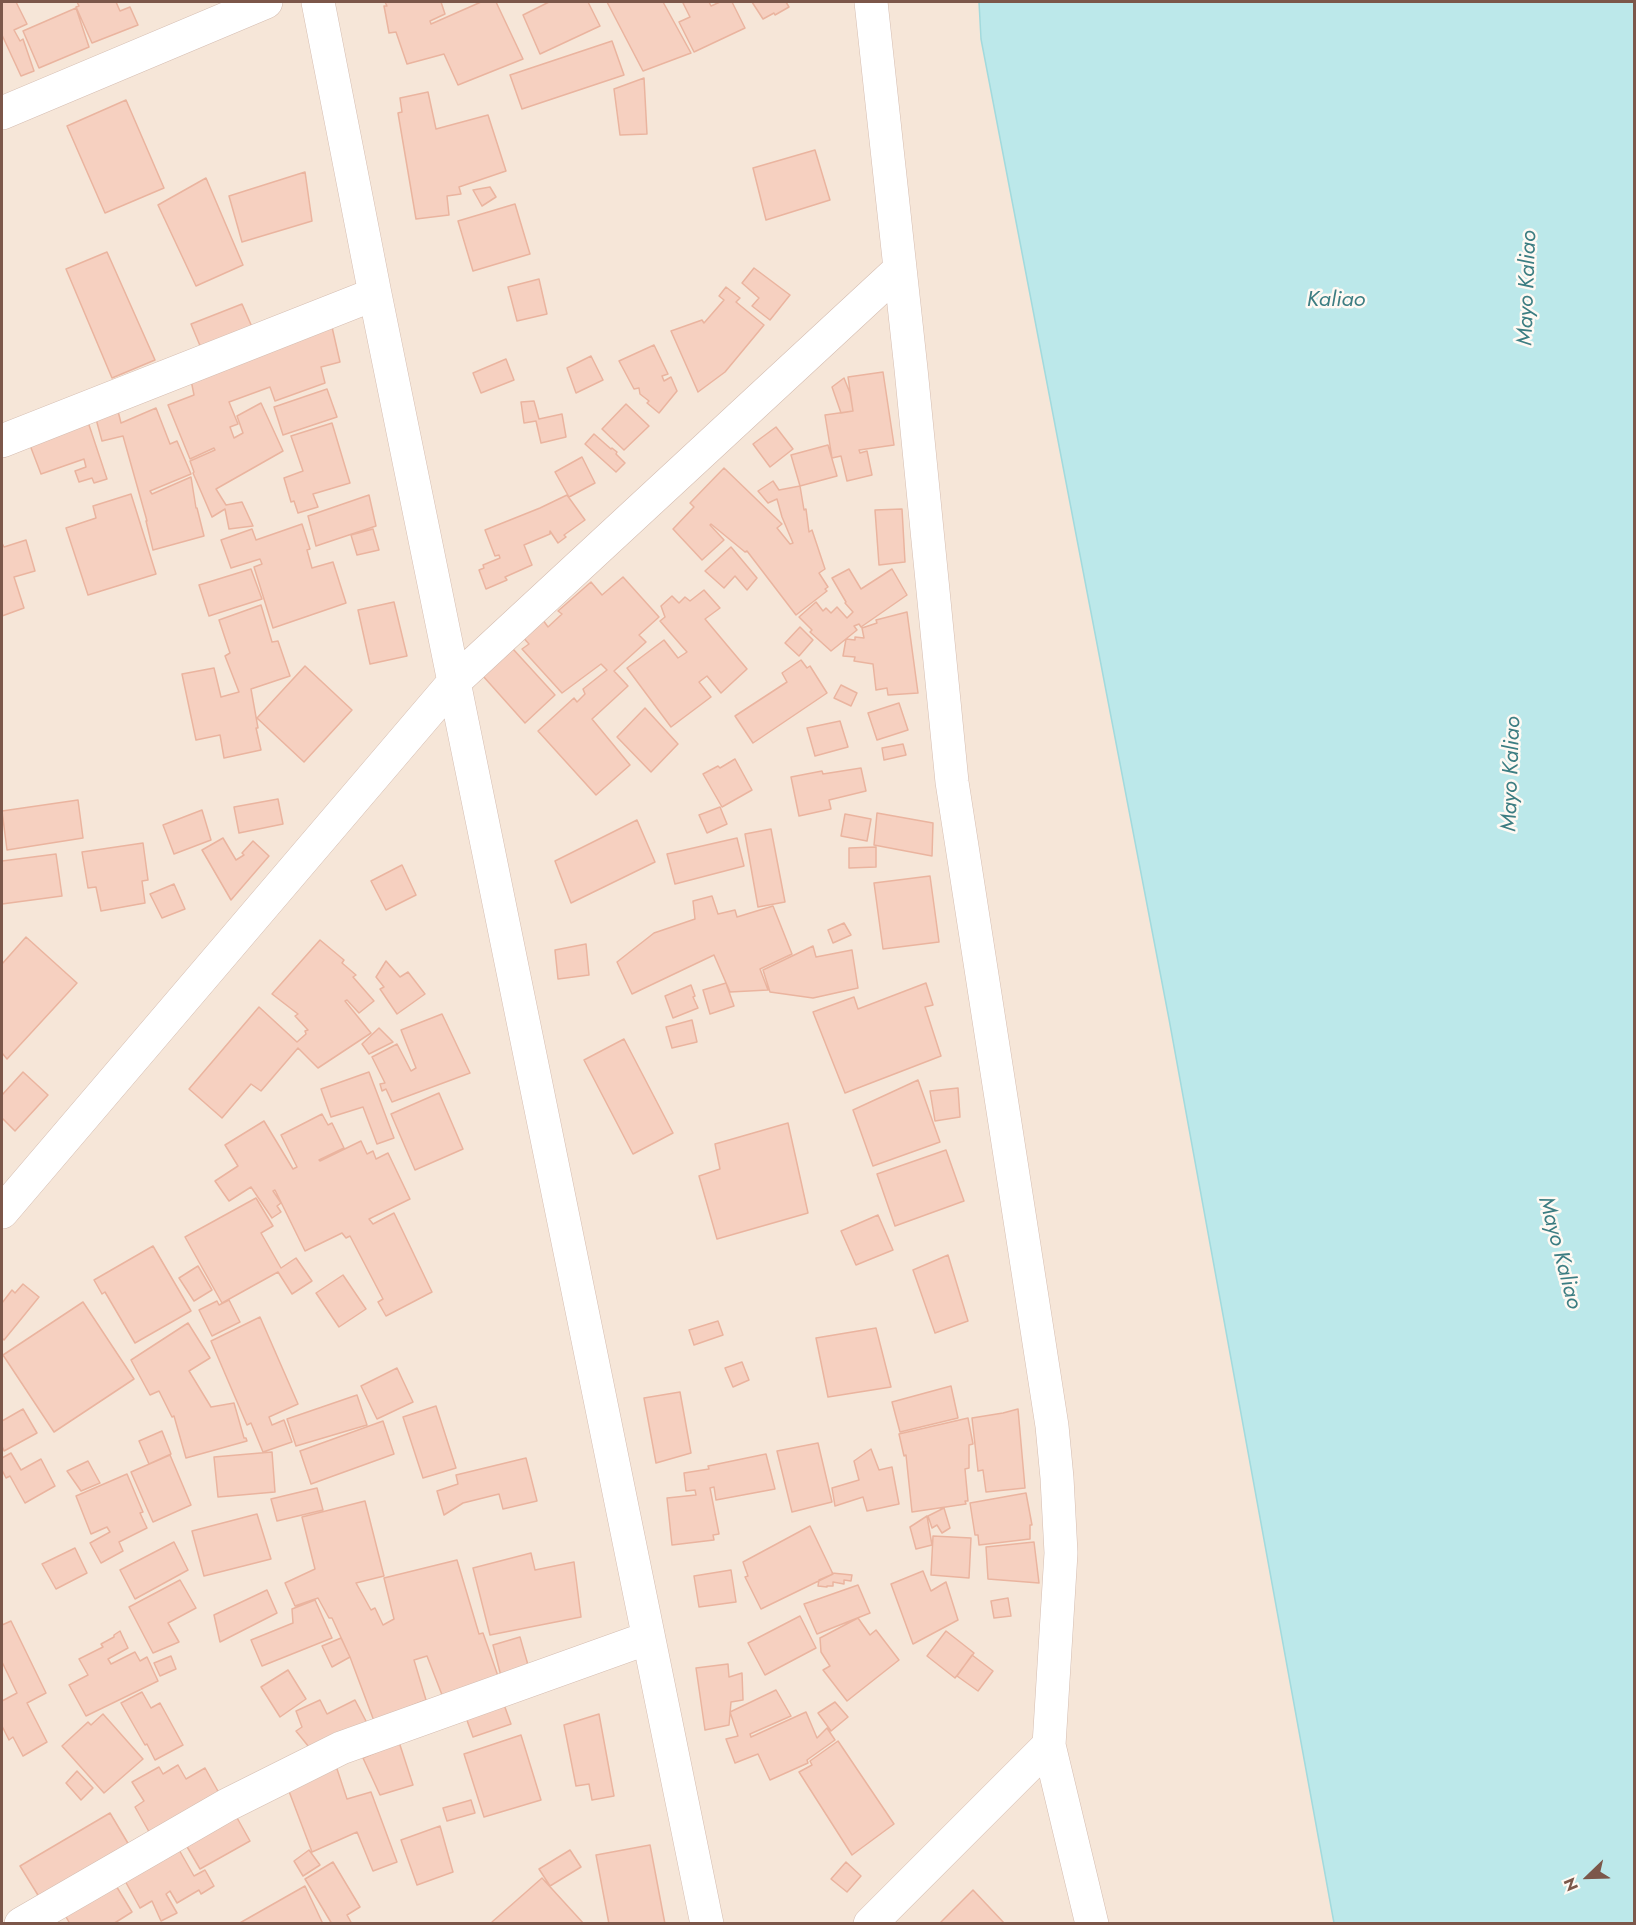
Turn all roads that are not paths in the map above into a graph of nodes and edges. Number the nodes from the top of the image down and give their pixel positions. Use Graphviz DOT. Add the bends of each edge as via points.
graph roads {
  1 [pos="266,2"];
  2 [pos="318,2"];
  3 [pos="871,2"];
  4 [pos="2,113"];
  5 [pos="900,269"];
  6 [pos="375,294"];
  7 [pos="2,441"];
  8 [pos="454,682"];
  9 [pos="2,1212"];
  10 [pos="648,1638"];
  11 [pos="1048,1745"];
  12 [pos="21,1923"];
  13 [pos="706,1923"];
  14 [pos="870,1923"];
  15 [pos="1092,1923"];
  1 -- 4 [label="street"];
  2 -- 6 [label="street"];
  3 -- 5 [label="street"];
  5 -- 8 [label="street"];
  5 -- 11 [label="street" via="952,782 1052,1426 1061,1553"];
  6 -- 7 [label="street"];
  6 -- 8 [label="street"];
  8 -- 9 [label="street"];
  8 -- 10 [label="street"];
  10 -- 12 [label="street" via="341,1748 227,1805"];
  10 -- 13 [label="street"];
  11 -- 14 [label="street"];
  11 -- 15 [label="street"];
}
